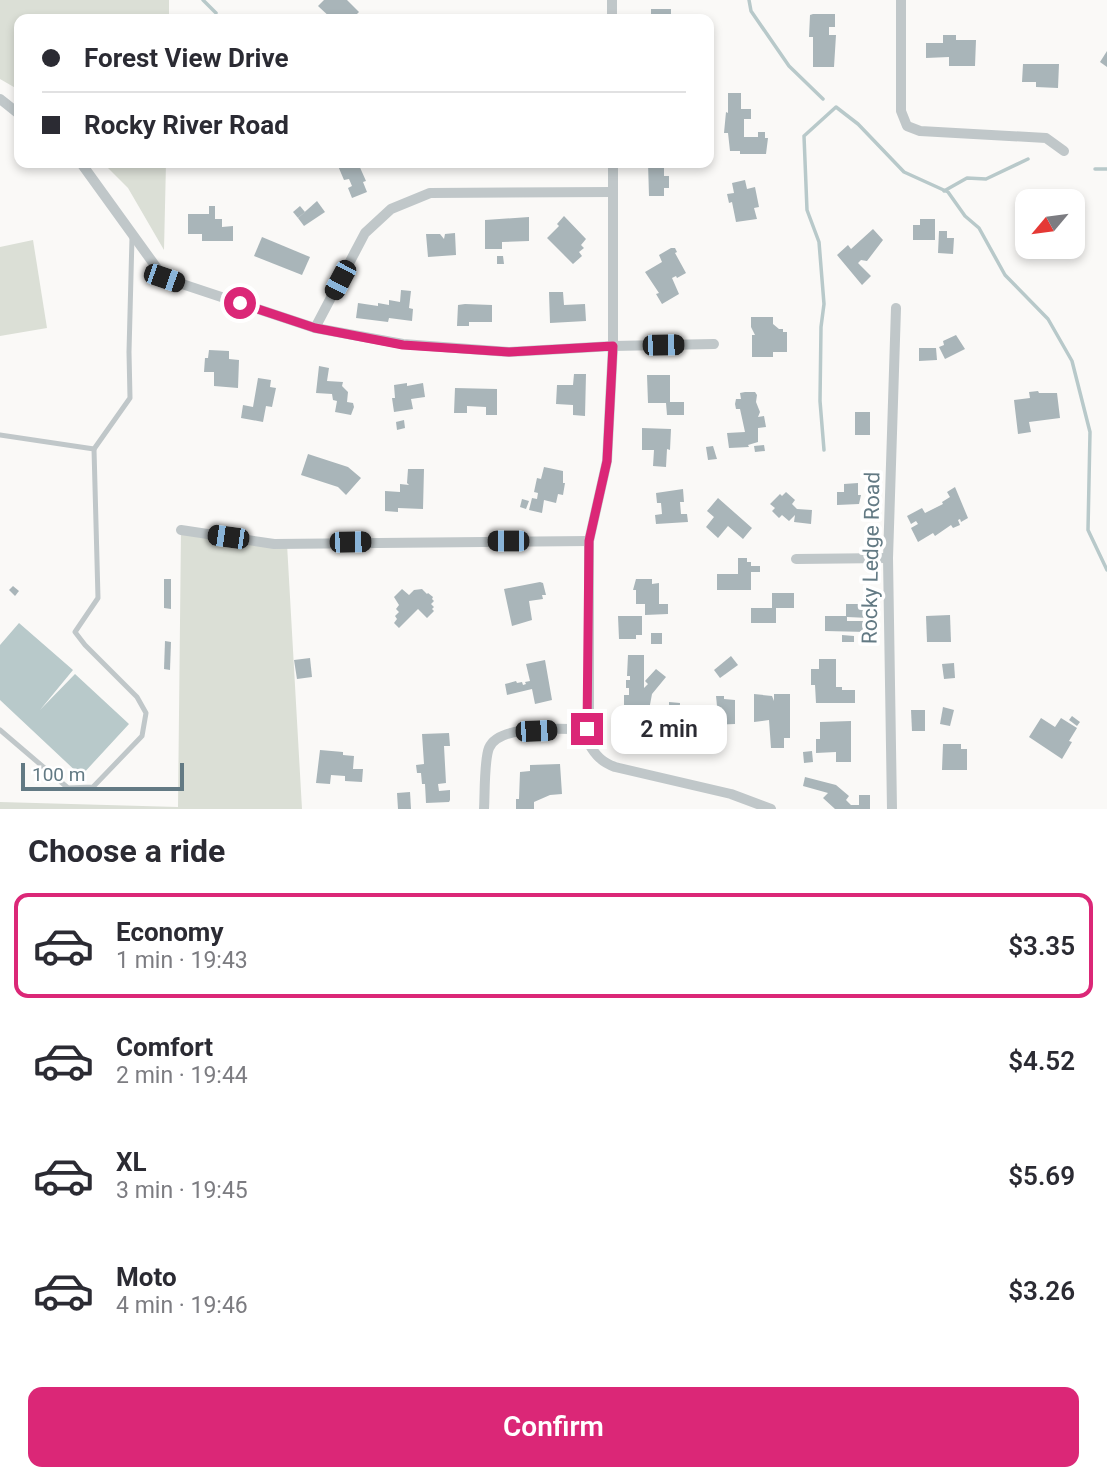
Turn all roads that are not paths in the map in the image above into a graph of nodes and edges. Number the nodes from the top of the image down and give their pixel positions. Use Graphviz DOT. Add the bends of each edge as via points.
graph roads {
  1 [pos="901,0"];
  2 [pos="0,99"];
  3 [pos="14,110"];
  4 [pos="1064,151"];
  5 [pos="84,168"];
  6 [pos="613,168"];
  7 [pos="613,192"];
  8 [pos="132,234"];
  9 [pos="896,308"];
  10 [pos="315,328"];
  11 [pos="714,344"];
  12 [pos="613,346"];
  13 [pos="0,435"];
  14 [pos="94,449"];
  15 [pos="181,530"];
  16 [pos="589,541"];
  17 [pos="887,558"];
  18 [pos="796,559"];
  19 [pos="587,729"];
  20 [pos="0,730"];
  21 [pos="484,809"];
  22 [pos="771,809"];
  23 [pos="891,809"];
  1 -- 4 [label="street" via="901,111 907,126 920,131 1046,138"];
  2 -- 3 [label="street"];
  5 -- 8 [label="street"];
  6 -- 7 [label="street"];
  7 -- 10 [label="street" via="430,193 391,209 365,233"];
  7 -- 12 [label="street"];
  8 -- 10 [label="street" via="164,278"];
  8 -- 14 [label="lane" via="130,398"];
  9 -- 17 [label="street, Rocky Ledge Road"];
  10 -- 12 [label="street" via="403,345 509,352"];
  11 -- 12 [label="street"];
  12 -- 16 [label="street" via="607,461"];
  13 -- 14 [label="lane"];
  14 -- 20 [label="lane" via="98,598 75,632 137,696 146,713 142,736 93,787 68,788"];
  15 -- 16 [label="street" via="274,544"];
  16 -- 19 [label="street"];
  17 -- 18 [label="street"];
  17 -- 23 [label="street, Rocky Ledge Road"];
  19 -- 21 [label="street" via="510,732 496,737 488,749"];
  19 -- 22 [label="street" via="589,744 604,763 731,794"];
}
